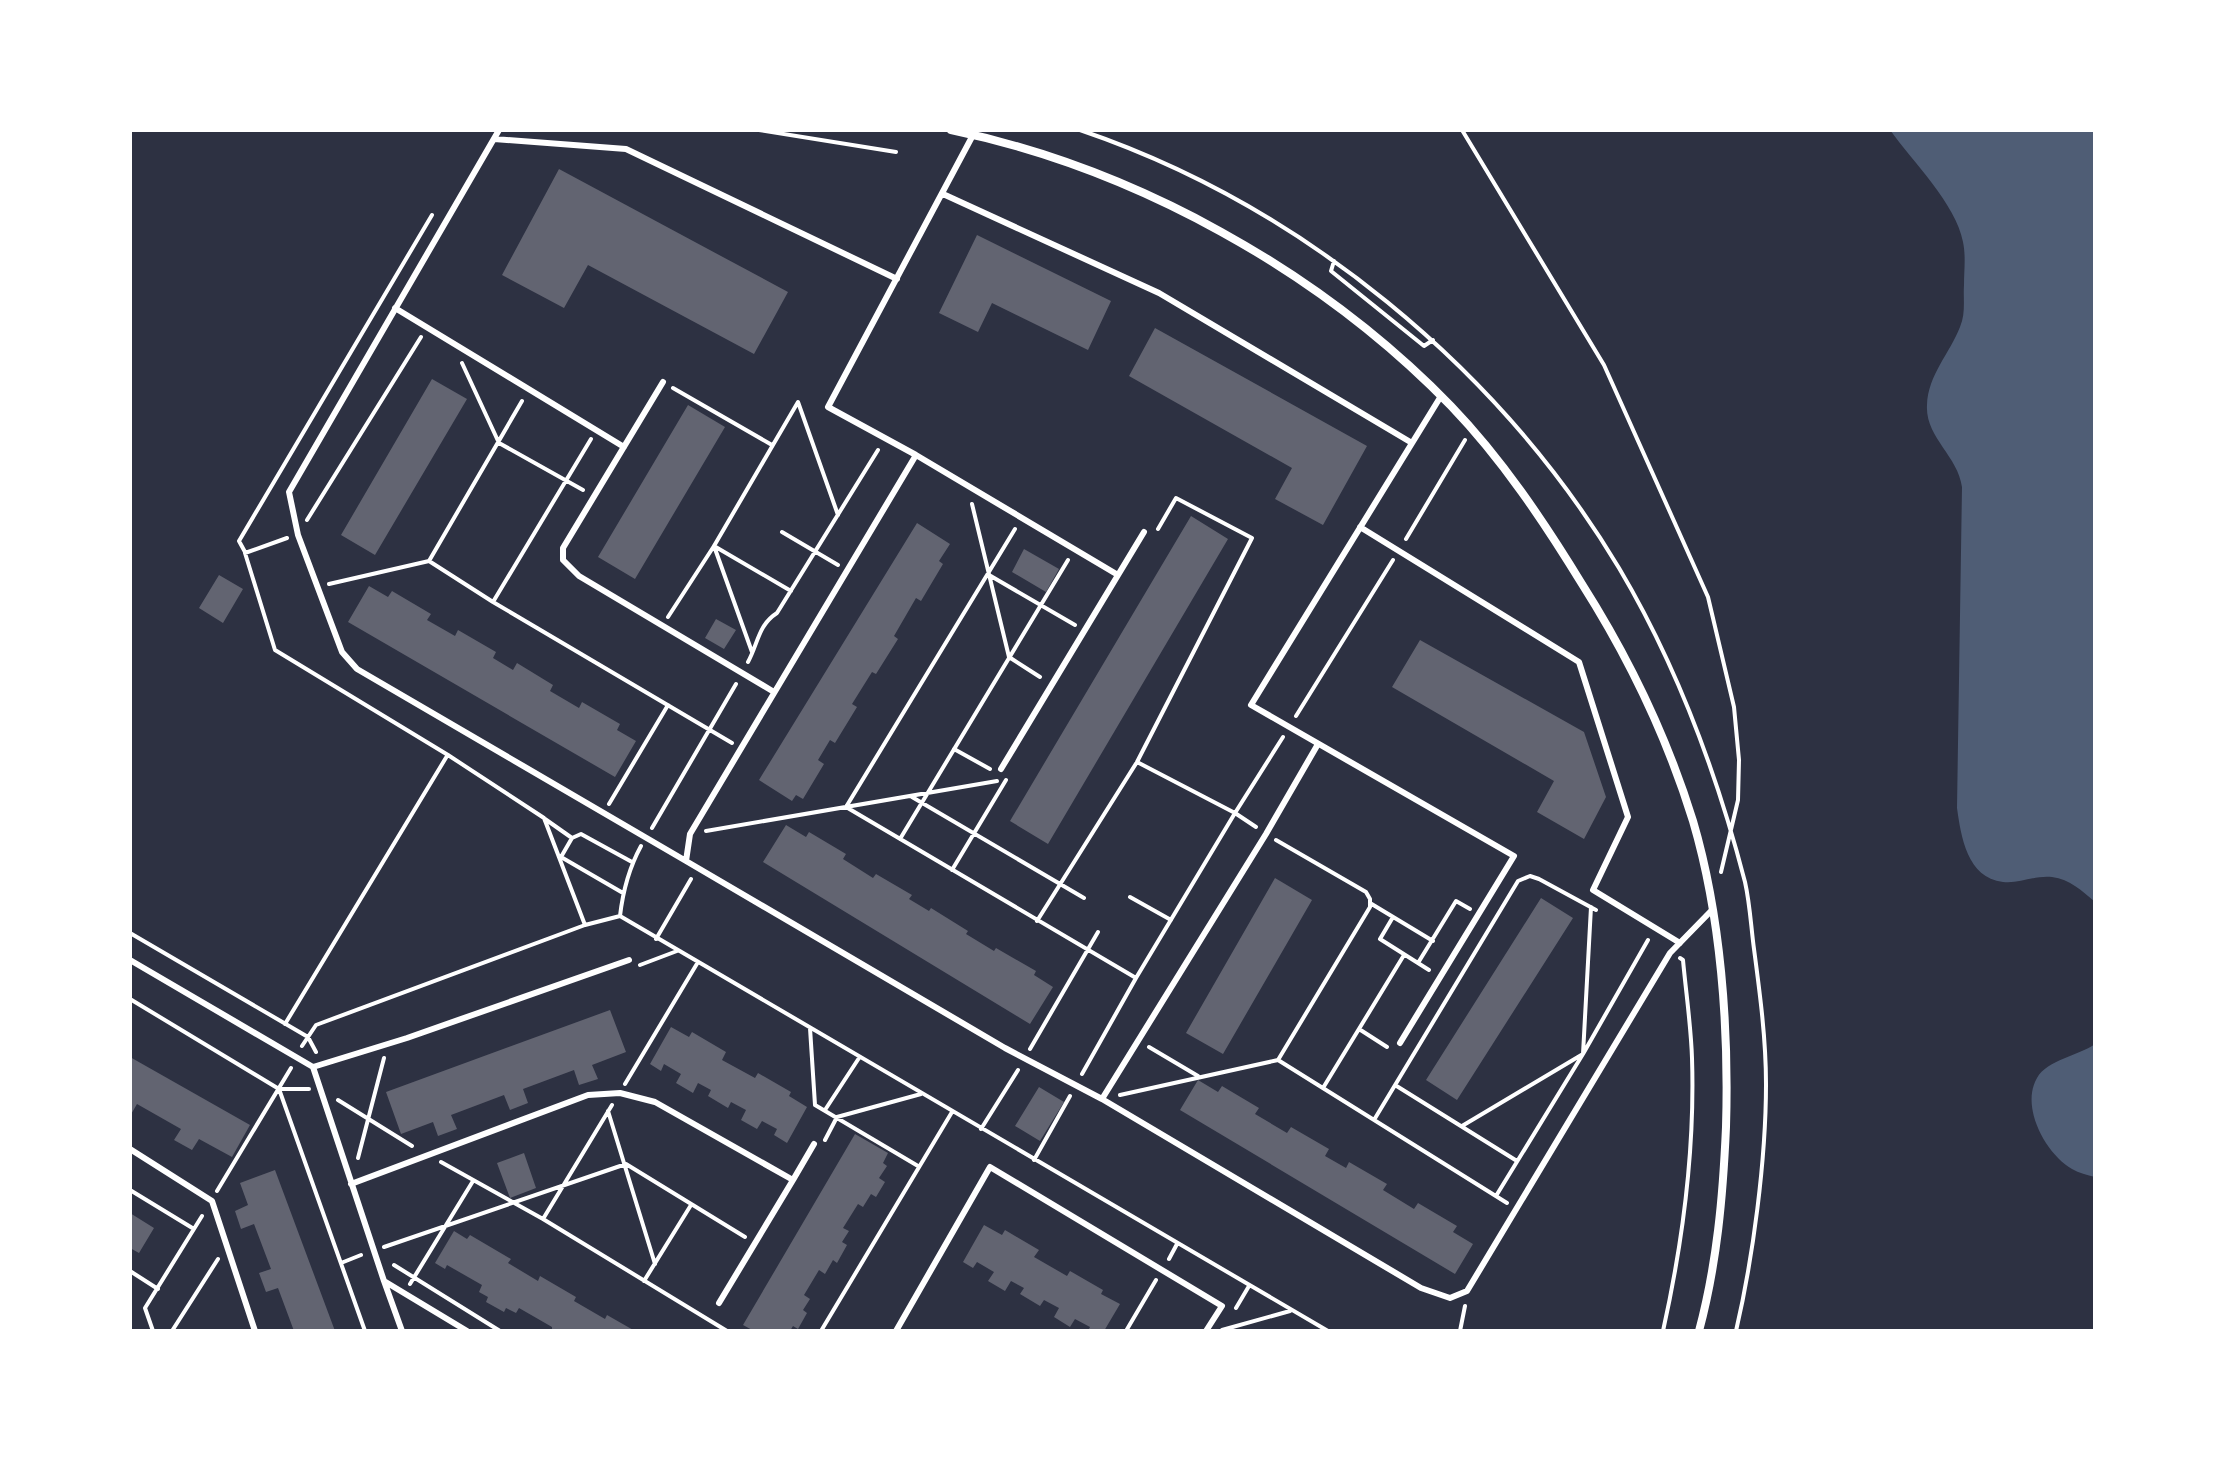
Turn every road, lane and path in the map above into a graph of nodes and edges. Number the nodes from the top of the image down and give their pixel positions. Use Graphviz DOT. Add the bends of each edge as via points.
graph roads {
  1 [pos="499,130"];
  2 [pos="759,130"];
  3 [pos="951,130"];
  4 [pos="1462,130"];
  5 [pos="973,135"];
  6 [pos="494,139"];
  7 [pos="896,152"];
  8 [pos="943,194"];
  9 [pos="434,212"];
  10 [pos="1334,261"];
  11 [pos="897,279"];
  12 [pos="395,308"];
  13 [pos="426,328"];
  14 [pos="1433,340"];
  15 [pos="453,343"];
  16 [pos="663,382"];
  17 [pos="529,390"];
  18 [pos="1441,396"];
  19 [pos="597,430"];
  20 [pos="1472,430"];
  21 [pos="499,443"];
  22 [pos="1412,443"];
  23 [pos="772,445"];
  24 [pos="624,447"];
  25 [pos="879,448"];
  26 [pos="916,455"];
  27 [pos="567,480"];
  28 [pos="968,486"];
  29 [pos="593,497"];
  30 [pos="838,515"];
  31 [pos="1021,518"];
  32 [pos="1360,527"];
  33 [pos="782,532"];
  34 [pos="1144,532"];
  35 [pos="298,535"];
  36 [pos="1152,538"];
  37 [pos="714,546"];
  38 [pos="1074,549"];
  39 [pos="1399,551"];
  40 [pos="816,552"];
  41 [pos="245,553"];
  42 [pos="429,561"];
  43 [pos="848,571"];
  44 [pos="989,574"];
  45 [pos="1118,575"];
  46 [pos="319,586"];
  47 [pos="791,591"];
  48 [pos="493,602"];
  49 [pos="1041,605"];
  50 [pos="662,626"];
  51 [pos="1084,631"];
  52 [pos="753,654"];
  53 [pos="1009,657"];
  54 [pos="742,674"];
  55 [pos="1052,685"];
  56 [pos="774,692"];
  57 [pos="668,705"];
  58 [pos="1289,727"];
  59 [pos="710,729"];
  60 [pos="1318,744"];
  61 [pos="741,748"];
  62 [pos="954,749"];
  63 [pos="448,755"];
  64 [pos="1137,762"];
  65 [pos="1001,769"];
  66 [pos="1007,779"];
  67 [pos="928,793"];
  68 [pos="909,796"];
  69 [pos="921,803"];
  70 [pos="846,807"];
  71 [pos="603,813"];
  72 [pos="1235,813"];
  73 [pos="544,818"];
  74 [pos="690,834"];
  75 [pos="974,834"];
  76 [pos="1266,834"];
  77 [pos="647,837"];
  78 [pos="572,838"];
  79 [pos="900,839"];
  80 [pos="561,857"];
  81 [pos="686,861"];
  82 [pos="632,862"];
  83 [pos="697,869"];
  84 [pos="952,870"];
  85 [pos="1719,880"];
  86 [pos="1060,885"];
  87 [pos="623,893"];
  88 [pos="1130,897"];
  89 [pos="1084,898"];
  90 [pos="1370,903"];
  91 [pos="1591,907"];
  92 [pos="1712,910"];
  93 [pos="1602,913"];
  94 [pos="1479,915"];
  95 [pos="620,916"];
  96 [pos="1393,917"];
  97 [pos="1171,920"];
  98 [pos="1037,921"];
  99 [pos="1493,923"];
  100 [pos="585,925"];
  101 [pos="1098,932"];
  102 [pos="130,933"];
  103 [pos="1637,934"];
  104 [pos="656,939"];
  105 [pos="1648,940"];
  106 [pos="1433,941"];
  107 [pos="1680,943"];
  108 [pos="1089,951"];
  109 [pos="1670,953"];
  110 [pos="1404,955"];
  111 [pos="130,960"];
  112 [pos="629,960"];
  113 [pos="1418,963"];
  114 [pos="1136,978"];
  115 [pos="1440,978"];
  116 [pos="1454,987"];
  117 [pos="130,999"];
  118 [pos="285,1024"];
  119 [pos="810,1028"];
  120 [pos="1359,1029"];
  121 [pos="308,1037"];
  122 [pos="1400,1043"];
  123 [pos="1149,1047"];
  124 [pos="1397,1053"];
  125 [pos="1583,1054"];
  126 [pos="385,1056"];
  127 [pos="297,1057"];
  128 [pos="859,1058"];
  129 [pos="1024,1059"];
  130 [pos="1278,1060"];
  131 [pos="323,1064"];
  132 [pos="313,1067"];
  133 [pos="1200,1077"];
  134 [pos="1395,1085"];
  135 [pos="1075,1086"];
  136 [pos="321,1088"];
  137 [pos="1323,1088"];
  138 [pos="279,1089"];
  139 [pos="921,1094"];
  140 [pos="1102,1099"];
  141 [pos="825,1110"];
  142 [pos="608,1111"];
  143 [pos="952,1112"];
  144 [pos="837,1117"];
  145 [pos="368,1120"];
  146 [pos="1374,1120"];
  147 [pos="1462,1126"];
  148 [pos="981,1129"];
  149 [pos="814,1144"];
  150 [pos="130,1149"];
  151 [pos="427,1155"];
  152 [pos="1034,1160"];
  153 [pos="1517,1161"];
  154 [pos="626,1164"];
  155 [pos="918,1166"];
  156 [pos="793,1180"];
  157 [pos="473,1181"];
  158 [pos="351,1184"];
  159 [pos="130,1190"];
  160 [pos="1496,1196"];
  161 [pos="212,1201"];
  162 [pos="511,1202"];
  163 [pos="691,1205"];
  164 [pos="1516,1209"];
  165 [pos="446,1224"];
  166 [pos="194,1229"];
  167 [pos="755,1243"];
  168 [pos="1177,1244"];
  169 [pos="226,1246"];
  170 [pos="382,1247"];
  171 [pos="373,1251"];
  172 [pos="341,1263"];
  173 [pos="655,1264"];
  174 [pos="1162,1270"];
  175 [pos="130,1271"];
  176 [pos="413,1279"];
  177 [pos="384,1281"];
  178 [pos="644,1281"];
  179 [pos="158,1289"];
  180 [pos="1467,1291"];
  181 [pos="405,1293"];
  182 [pos="719,1303"];
  183 [pos="1292,1311"];
  184 [pos="1222,1330"];
  185 [pos="153,1331"];
  186 [pos="172,1331"];
  187 [pos="255,1331"];
  188 [pos="365,1331"];
  189 [pos="402,1331"];
  190 [pos="467,1331"];
  191 [pos="500,1331"];
  192 [pos="727,1331"];
  193 [pos="821,1331"];
  194 [pos="896,1331"];
  195 [pos="1126,1331"];
  196 [pos="1206,1331"];
  197 [pos="1328,1331"];
  198 [pos="1460,1331"];
  199 [pos="1663,1331"];
  200 [pos="1699,1331"];
  1 -- 6 [label="lane"];
  2 -- 7 [label="path"];
  3 -- 5 [label="street"];
  4 -- 85 [label="path" via="1604,365 1708,597 1734,707 1739,760 1738,800"];
  5 -- 8 [label="lane"];
  5 -- 18 [label="street" via="1069,162 1193,216 1328,300"];
  6 -- 11 [label="lane" via="626,149"];
  6 -- 12 [label="lane"];
  8 -- 11 [label="lane"];
  8 -- 22 [label="lane" via="1159,293"];
  9 -- 41 [label="path" via="239,541"];
  10 -- 14 [label="path" via="1331,271 1424,346"];
  11 -- 26 [label="lane" via="828,407"];
  12 -- 13 [label="lane"];
  12 -- 35 [label="lane" via="289,492"];
  13 -- 15 [label="lane"];
  13 -- 35 [label="path"];
  15 -- 17 [label="lane"];
  15 -- 21 [label="path"];
  16 -- 23 [label="path"];
  16 -- 24 [label="lane"];
  17 -- 19 [label="lane"];
  17 -- 21 [label="path"];
  18 -- 20 [label="street"];
  18 -- 22 [label="lane"];
  19 -- 24 [label="lane"];
  19 -- 27 [label="path"];
  20 -- 39 [label="path"];
  20 -- 92 [label="street" via="1544,523 1615,637 1678,778"];
  21 -- 27 [label="path"];
  21 -- 42 [label="path"];
  22 -- 32 [label="lane"];
  23 -- 30 [label="path" via="798,402"];
  23 -- 37 [label="path"];
  24 -- 29 [label="lane"];
  25 -- 30 [label="path"];
  26 -- 28 [label="lane"];
  26 -- 43 [label="lane"];
  27 -- 29 [label="path"];
  27 -- 48 [label="path"];
  28 -- 31 [label="lane"];
  28 -- 44 [label="path"];
  29 -- 50 [label="lane" via="563,548 563,560 579,576"];
  30 -- 40 [label="path"];
  31 -- 38 [label="lane"];
  31 -- 44 [label="path"];
  32 -- 39 [label="lane"];
  32 -- 58 [label="lane" via="1251,705"];
  33 -- 40 [label="path"];
  34 -- 45 [label="lane"];
  35 -- 41 [label="path"];
  35 -- 46 [label="lane"];
  36 -- 64 [label="path" via="1176,498 1252,538"];
  37 -- 47 [label="path"];
  37 -- 50 [label="path"];
  37 -- 52 [label="path"];
  38 -- 45 [label="lane"];
  38 -- 49 [label="path"];
  39 -- 58 [label="path"];
  39 -- 107 [label="lane" via="1579,662 1628,817 1593,890"];
  40 -- 43 [label="path"];
  40 -- 47 [label="path"];
  41 -- 63 [label="path" via="275,650"];
  42 -- 46 [label="path"];
  42 -- 48 [label="path"];
  43 -- 56 [label="lane"];
  44 -- 49 [label="path"];
  44 -- 53 [label="path"];
  44 -- 70 [label="path"];
  45 -- 51 [label="lane"];
  46 -- 71 [label="lane" via="342,652 357,669"];
  47 -- 52 [label="path" via="756,638"];
  48 -- 57 [label="path"];
  49 -- 51 [label="path"];
  49 -- 53 [label="path"];
  50 -- 54 [label="lane"];
  51 -- 55 [label="lane"];
  52 -- 54 [label="path"];
  53 -- 55 [label="path"];
  53 -- 62 [label="path"];
  54 -- 56 [label="lane"];
  54 -- 59 [label="path"];
  55 -- 65 [label="lane"];
  56 -- 61 [label="lane"];
  57 -- 59 [label="path"];
  57 -- 71 [label="path"];
  58 -- 60 [label="lane"];
  58 -- 72 [label="path"];
  59 -- 61 [label="path"];
  59 -- 77 [label="path"];
  60 -- 76 [label="lane"];
  60 -- 94 [label="lane" via="1514,856"];
  61 -- 74 [label="lane"];
  62 -- 66 [label="path"];
  62 -- 67 [label="path"];
  63 -- 73 [label="path"];
  63 -- 118 [label="path"];
  64 -- 72 [label="path"];
  64 -- 86 [label="path"];
  66 -- 67 [label="path"];
  66 -- 75 [label="path"];
  67 -- 68 [label="path"];
  67 -- 69 [label="path"];
  68 -- 69 [label="path"];
  68 -- 70 [label="path"];
  69 -- 75 [label="path"];
  69 -- 79 [label="path"];
  70 -- 74 [label="path"];
  70 -- 79 [label="path"];
  71 -- 77 [label="lane"];
  72 -- 76 [label="path"];
  72 -- 97 [label="path"];
  73 -- 78 [label="path"];
  73 -- 80 [label="path"];
  74 -- 81 [label="lane"];
  75 -- 84 [label="path"];
  75 -- 86 [label="path"];
  76 -- 90 [label="path" via="1366,892"];
  76 -- 140 [label="lane"];
  77 -- 81 [label="lane"];
  77 -- 82 [label="path"];
  78 -- 80 [label="path"];
  78 -- 82 [label="path" via="581,834"];
  79 -- 84 [label="path"];
  80 -- 87 [label="path"];
  80 -- 100 [label="path"];
  81 -- 83 [label="lane"];
  82 -- 87 [label="path"];
  83 -- 104 [label="path"];
  83 -- 129 [label="lane"];
  84 -- 98 [label="path"];
  86 -- 89 [label="path"];
  86 -- 98 [label="path"];
  87 -- 95 [label="path"];
  88 -- 97 [label="path"];
  90 -- 96 [label="path"];
  90 -- 130 [label="path"];
  91 -- 93 [label="path"];
  91 -- 99 [label="path" via="1530,876 1518,881"];
  91 -- 125 [label="path"];
  92 -- 107 [label="lane"];
  92 -- 200 [label="street" via="1727,1087 1717,1246"];
  94 -- 99 [label="path"];
  94 -- 106 [label="path" via="1456,901"];
  94 -- 115 [label="lane"];
  95 -- 100 [label="path"];
  95 -- 104 [label="path"];
  96 -- 106 [label="path"];
  96 -- 110 [label="path" via="1380,939"];
  97 -- 114 [label="path"];
  98 -- 108 [label="path"];
  99 -- 116 [label="path"];
  100 -- 121 [label="path" via="316,1025"];
  101 -- 108 [label="path"];
  102 -- 118 [label="path"];
  103 -- 105 [label="path"];
  104 -- 119 [label="path"];
  105 -- 109 [label="path"];
  105 -- 125 [label="path"];
  106 -- 113 [label="path"];
  107 -- 109 [label="lane"];
  108 -- 114 [label="path"];
  108 -- 129 [label="path"];
  109 -- 164 [label="lane"];
  109 -- 199 [label="path" via="1683,960 1692,1056 1692,1137 1679,1258"];
  110 -- 113 [label="path"];
  110 -- 120 [label="path"];
  111 -- 127 [label="lane"];
  112 -- 131 [label="lane"];
  113 -- 115 [label="path"];
  114 -- 135 [label="path"];
  115 -- 116 [label="path"];
  115 -- 122 [label="lane"];
  116 -- 134 [label="path"];
  117 -- 138 [label="path"];
  118 -- 121 [label="path"];
  119 -- 128 [label="path"];
  119 -- 141 [label="path" via="815,1105"];
  120 -- 124 [label="path"];
  120 -- 137 [label="path"];
  121 -- 127 [label="path"];
  121 -- 131 [label="path"];
  123 -- 133 [label="path"];
  125 -- 147 [label="path"];
  125 -- 153 [label="path"];
  126 -- 145 [label="path"];
  127 -- 132 [label="lane"];
  127 -- 138 [label="path"];
  128 -- 139 [label="path"];
  128 -- 141 [label="path"];
  129 -- 135 [label="lane"];
  129 -- 148 [label="path"];
  130 -- 133 [label="path"];
  130 -- 137 [label="path"];
  131 -- 132 [label="lane"];
  132 -- 136 [label="lane"];
  133 -- 140 [label="path"];
  134 -- 146 [label="path"];
  134 -- 147 [label="path"];
  135 -- 140 [label="lane"];
  135 -- 152 [label="path"];
  136 -- 138 [label="path"];
  136 -- 145 [label="path"];
  136 -- 158 [label="lane"];
  137 -- 146 [label="path"];
  138 -- 161 [label="path"];
  138 -- 172 [label="path"];
  139 -- 143 [label="path"];
  139 -- 144 [label="path"];
  140 -- 180 [label="lane" via="1421,1288 1450,1298"];
  141 -- 144 [label="path"];
  142 -- 154 [label="path"];
  143 -- 148 [label="path"];
  143 -- 155 [label="path"];
  144 -- 149 [label="path" via="822,1146"];
  144 -- 155 [label="path"];
  145 -- 151 [label="path"];
  145 -- 158 [label="path"];
  146 -- 160 [label="path"];
  147 -- 153 [label="path"];
  148 -- 152 [label="path"];
  149 -- 156 [label="lane"];
  150 -- 161 [label="lane"];
  151 -- 156 [label="lane" via="588,1095 620,1093 655,1102"];
  151 -- 157 [label="path"];
  151 -- 158 [label="lane"];
  152 -- 168 [label="path"];
  153 -- 160 [label="path"];
  154 -- 162 [label="path"];
  154 -- 163 [label="path"];
  154 -- 173 [label="path"];
  155 -- 193 [label="path"];
  156 -- 167 [label="lane"];
  157 -- 162 [label="path"];
  157 -- 165 [label="path"];
  158 -- 171 [label="lane"];
  159 -- 166 [label="path"];
  160 -- 164 [label="path"];
  161 -- 166 [label="path"];
  161 -- 169 [label="lane"];
  162 -- 165 [label="path"];
  162 -- 178 [label="path"];
  163 -- 167 [label="path"];
  163 -- 173 [label="path"];
  164 -- 180 [label="lane"];
  165 -- 170 [label="path"];
  165 -- 176 [label="path"];
  166 -- 179 [label="path"];
  167 -- 182 [label="lane"];
  168 -- 174 [label="path"];
  168 -- 183 [label="path"];
  169 -- 186 [label="path"];
  169 -- 187 [label="lane"];
  170 -- 171 [label="path"];
  170 -- 176 [label="path" via="394,1266"];
  171 -- 172 [label="path"];
  171 -- 177 [label="lane"];
  172 -- 188 [label="path"];
  173 -- 178 [label="path"];
  174 -- 194 [label="lane" via="990,1167"];
  174 -- 195 [label="path"];
  174 -- 196 [label="lane" via="1222,1306"];
  175 -- 179 [label="path"];
  176 -- 181 [label="path"];
  176 -- 191 [label="path"];
  177 -- 181 [label="lane"];
  177 -- 189 [label="lane"];
  178 -- 192 [label="path"];
  179 -- 185 [label="path" via="145,1308"];
  180 -- 198 [label="path"];
  181 -- 190 [label="lane"];
  183 -- 184 [label="path"];
  183 -- 197 [label="path"];
}
